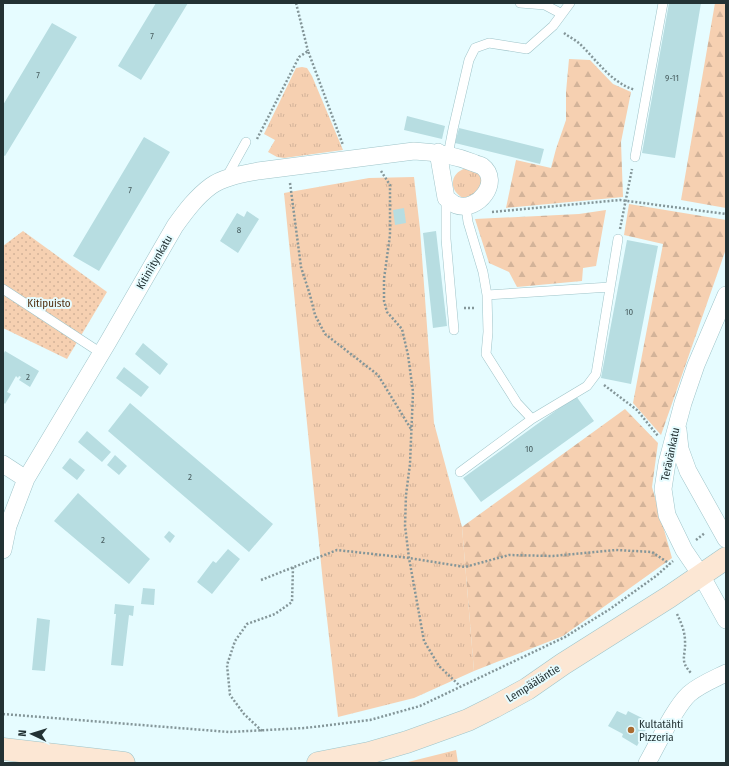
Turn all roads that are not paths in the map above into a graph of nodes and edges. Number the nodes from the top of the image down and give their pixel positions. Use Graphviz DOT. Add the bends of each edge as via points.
graph roads {
  1 [pos="520,3"];
  2 [pos="570,3"];
  3 [pos="664,3"];
  4 [pos="545,4"];
  5 [pos="562,14"];
  6 [pos="246,142"];
  7 [pos="443,154"];
  8 [pos="635,157"];
  9 [pos="226,179"];
  10 [pos="446,198"];
  11 [pos="472,205"];
  12 [pos="618,239"];
  13 [pos="610,287"];
  14 [pos="3,289"];
  15 [pos="487,295"];
  16 [pos="726,295"];
  17 [pos="454,330"];
  18 [pos="101,353"];
  19 [pos="532,419"];
  20 [pos="678,419"];
  21 [pos="3,464"];
  22 [pos="460,472"];
  23 [pos="26,479"];
  24 [pos="722,532"];
  25 [pos="3,550"];
  26 [pos="726,558"];
  27 [pos="701,575"];
  28 [pos="726,620"];
  29 [pos="726,673"];
  30 [pos="3,749"];
  31 [pos="124,763"];
  32 [pos="318,763"];
  33 [pos="647,763"];
  1 -- 4 [label="lane"];
  2 -- 5 [label="lane"];
  3 -- 8 [label="lane"];
  4 -- 5 [label="lane"];
  5 -- 7 [label="lane" via="553,26 527,49 489,43 475,48 469,60 453,129"];
  6 -- 9 [label="lane"];
  7 -- 9 [label="street, Kitiniitynkatu" via="414,151 348,158 258,171"];
  7 -- 10 [label="street"];
  7 -- 11 [label="street, Kitiniitynkatu" via="466,159 482,166 488,173 486,194"];
  9 -- 18 [label="street, Kitiniitynkatu" via="211,186 175,226"];
  10 -- 11 [label="street" via="455,205"];
  10 -- 17 [label="lane" via="446,239"];
  11 -- 15 [label="lane" via="468,222"];
  12 -- 13 [label="lane"];
  13 -- 15 [label="lane"];
  13 -- 19 [label="lane" via="596,374 587,386"];
  14 -- 18 [label="lane"];
  15 -- 19 [label="lane" via="486,354 517,403"];
  16 -- 20 [label="street, Terävänkatu" via="696,365"];
  18 -- 23 [label="street, Kitiniitynkatu"];
  19 -- 22 [label="lane"];
  20 -- 24 [label="street, Terävänkatu" via="680,449 688,471"];
  20 -- 27 [label="street, Terävänkatu" via="663,490 667,515 684,550"];
  21 -- 23 [label="street"];
  23 -- 25 [label="street, Kitiniitynkatu" via="8,526"];
  26 -- 27 [label="main road, Lempääläntie"];
  27 -- 28 [label="street, Terävänkatu"];
  27 -- 32 [label="main road, Lempääläntie" via="527,689 494,707 461,723 407,742"];
  29 -- 33 [label="street" via="688,695 677,709"];
  30 -- 31 [label="main road"];
}
